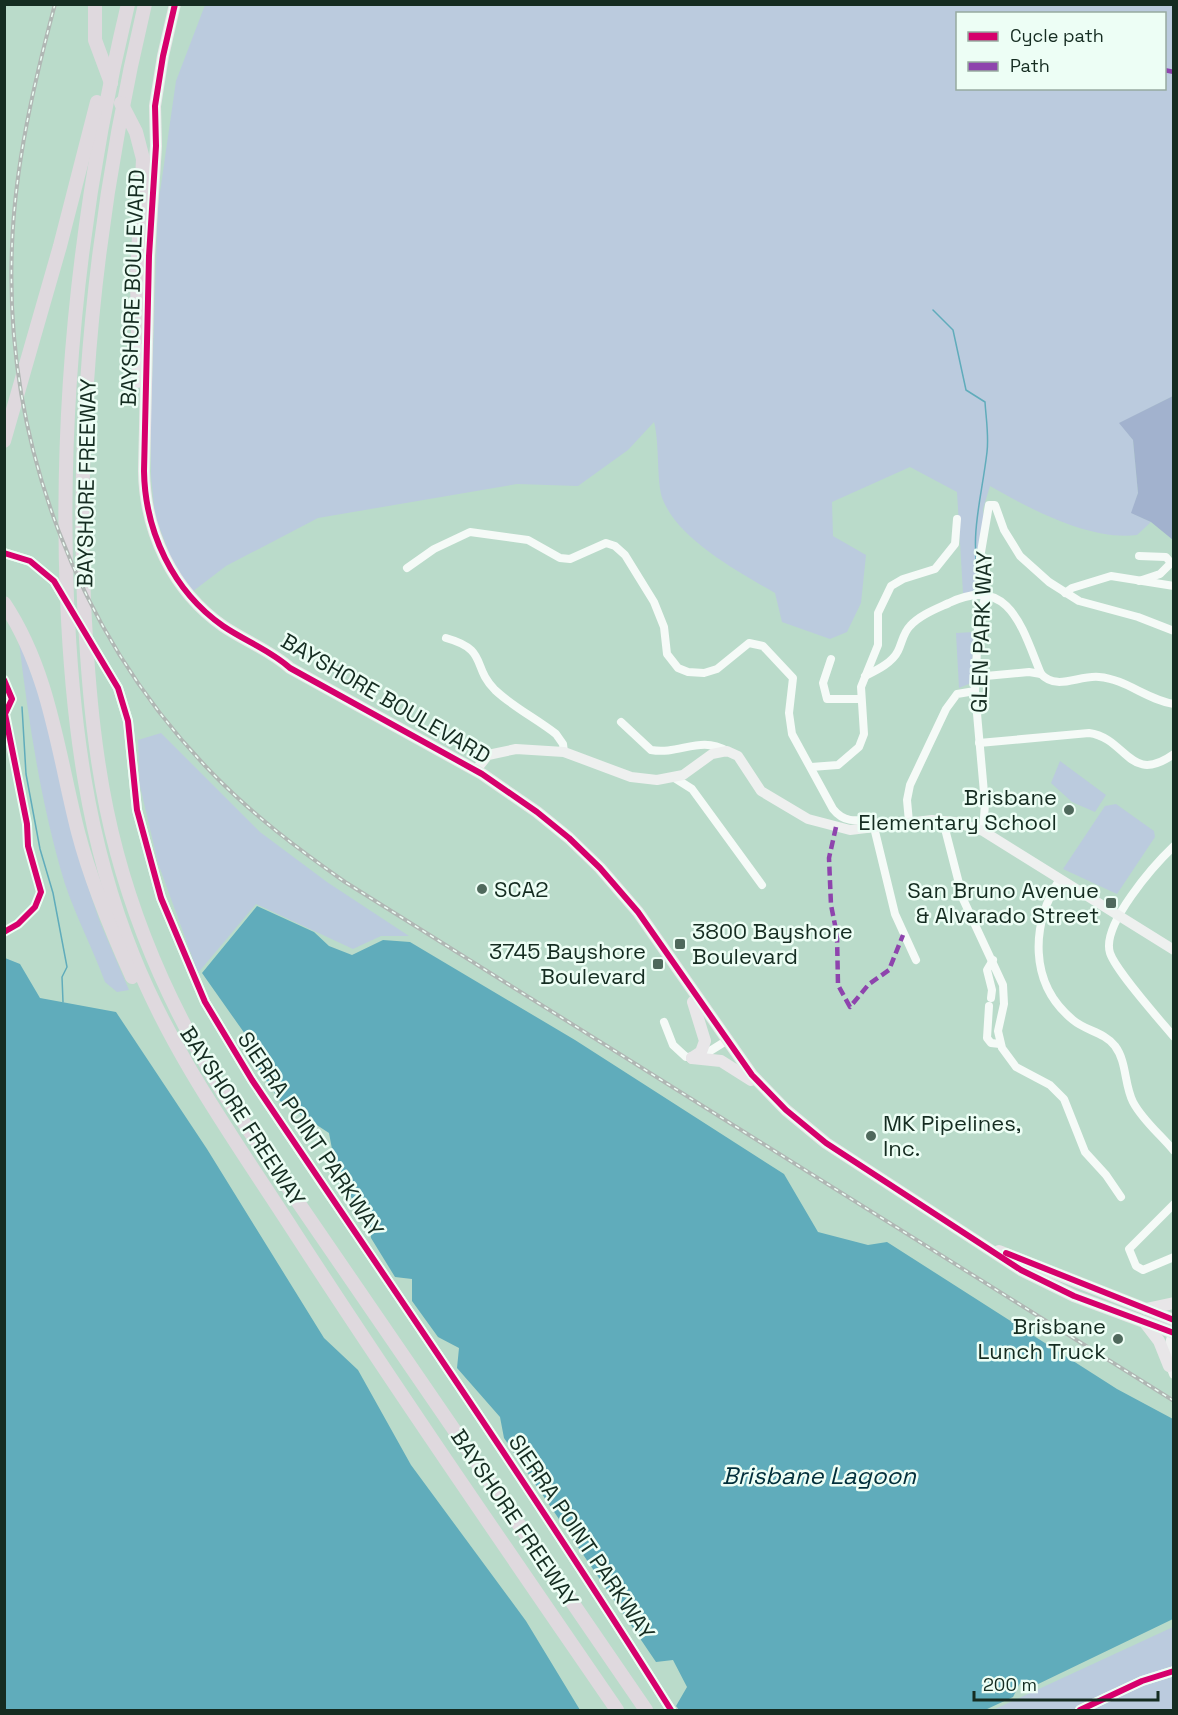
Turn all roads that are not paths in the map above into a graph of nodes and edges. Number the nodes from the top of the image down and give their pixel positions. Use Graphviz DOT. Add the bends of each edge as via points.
graph roads {
  1 [pos="95,4"];
  2 [pos="128,4"];
  3 [pos="145,4"];
  4 [pos="176,4"];
  5 [pos="116,56"];
  6 [pos="155,117"];
  7 [pos="138,338"];
  8 [pos="4,441"];
  9 [pos="957,519"];
  10 [pos="4,553"];
  11 [pos="1139,556"];
  12 [pos="407,568"];
  13 [pos="1138,582"];
  14 [pos="1173,586"];
  15 [pos="1065,593"];
  16 [pos="986,594"];
  17 [pos="4,603"];
  18 [pos="1173,631"];
  19 [pos="446,638"];
  20 [pos="831,659"];
  21 [pos="290,668"];
  22 [pos="1041,674"];
  23 [pos="865,676"];
  24 [pos="975,678"];
  25 [pos="975,691"];
  26 [pos="860,699"];
  27 [pos="1173,704"];
  28 [pos="621,722"];
  29 [pos="979,743"];
  30 [pos="727,751"];
  31 [pos="564,752"];
  32 [pos="1173,754"];
  33 [pos="811,767"];
  34 [pos="476,770"];
  35 [pos="673,777"];
  36 [pos="943,821"];
  37 [pos="909,822"];
  38 [pos="875,828"];
  39 [pos="983,831"];
  40 [pos="1173,846"];
  41 [pos="1060,879"];
  42 [pos="762,885"];
  43 [pos="1119,916"];
  44 [pos="1173,950"];
  45 [pos="916,960"];
  46 [pos="993,960"];
  47 [pos="684,978"];
  48 [pos="991,998"];
  49 [pos="989,1006"];
  50 [pos="664,1022"];
  51 [pos="1173,1037"];
  52 [pos="726,1041"];
  53 [pos="1000,1044"];
  54 [pos="692,1058"];
  55 [pos="192,1074"];
  56 [pos="768,1092"];
  57 [pos="1173,1151"];
  58 [pos="1121,1197"];
  59 [pos="1173,1204"];
  60 [pos="991,1249"];
  61 [pos="1173,1257"];
  62 [pos="1173,1303"];
  63 [pos="1144,1309"];
  64 [pos="1145,1323"];
  65 [pos="1173,1329"];
  66 [pos="1172,1365"];
  67 [pos="1173,1671"];
  68 [pos="617,1710"];
  69 [pos="646,1710"];
  70 [pos="671,1710"];
  71 [pos="1080,1710"];
  1 -- 7 [label="highway" via="95,40 104,68 140,142 143,168"];
  2 -- 5 [label="highway, BAYSHORE FREEWAY"];
  3 -- 69 [label="highway, BAYSHORE FREEWAY" via="118,128 97,261 87,367 82,515 89,676 100,774 116,851 147,944 183,1024 238,1116"];
  4 -- 6 [label="main road, BAYSHORE BOULEVARD" via="159,77"];
  5 -- 8 [label="highway" via="98,100"];
  5 -- 55 [label="highway, BAYSHORE FREEWAY" via="80,267 69,382 66,465 70,646 83,774 106,878 143,979"];
  6 -- 7 [label="main road, BAYSHORE BOULEVARD"];
  6 -- 21 [label="main road, BAYSHORE BOULEVARD" via="144,471 148,515 165,559 192,598 222,625"];
  7 -- 21 [label="main road, BAYSHORE BOULEVARD" via="136,490 153,553 176,592 203,621 270,662"];
  9 -- 23 [label="street" via="955,544 935,569 891,586 878,613 878,645"];
  10 -- 70 [label="street, SIERRA POINT PARKWAY" via="30,561 54,581 121,695 129,721 136,803 148,855 178,941 219,1028"];
  11 -- 13 [label="street" via="1166,557 1171,563 1160,574"];
  12 -- 33 [label="street" via="434,549 470,532 528,540 560,558 570,559 606,543 615,546 625,555 654,602 664,627 667,654 678,668 704,673 717,669 749,643 756,643 793,678 789,724"];
  13 -- 14 [label="street"];
  13 -- 15 [label="street" via="1111,576"];
  15 -- 16 [label="street, GLEN PARK WAY" via="1024,562 994,506 988,505 981,558"];
  15 -- 18 [label="street"];
  16 -- 22 [label="street" via="1005,604 1017,619"];
  16 -- 23 [label="street" via="964,596 918,618 906,631 894,657"];
  16 -- 24 [label="street, GLEN PARK WAY" via="978,629"];
  17 -- 55 [label="highway" via="43,686 80,839 113,932 154,1019"];
  19 -- 31 [label="street" via="466,644 480,661 493,688 556,734"];
  20 -- 26 [label="street" via="823,683 827,699"];
  21 -- 34 [label="main road, BAYSHORE BOULEVARD"];
  22 -- 24 [label="street"];
  22 -- 27 [label="street" via="1059,683 1085,677 1111,679"];
  23 -- 26 [label="street"];
  24 -- 25 [label="street, GLEN PARK WAY"];
  25 -- 29 [label="street, GLEN PARK WAY"];
  25 -- 37 [label="street" via="955,695 946,709 909,785"];
  26 -- 33 [label="street" via="864,734 859,747 838,765"];
  28 -- 30 [label="street" via="651,750 708,743"];
  29 -- 32 [label="street" via="1089,733 1105,736 1127,757 1143,765 1160,763"];
  29 -- 39 [label="street, GLEN PARK WAY" via="986,812"];
  30 -- 35 [label="street" via="717,752 687,773"];
  30 -- 38 [label="street" via="738,756 761,791 798,815 850,830"];
  31 -- 34 [label="street" via="503,750 484,758"];
  31 -- 35 [label="street" via="636,778"];
  33 -- 38 [label="street" via="840,818 872,819"];
  34 -- 47 [label="main road, BAYSHORE BOULEVARD" via="548,820 600,868 642,917"];
  35 -- 42 [label="street" via="692,789"];
  36 -- 37 [label="street"];
  36 -- 39 [label="street"];
  36 -- 46 [label="street" via="963,899"];
  37 -- 38 [label="street"];
  38 -- 45 [label="street" via="895,914"];
  39 -- 41 [label="street"];
  40 -- 43 [label="street"];
  41 -- 43 [label="street"];
  41 -- 57 [label="street" via="1045,905 1039,933 1040,960 1048,988 1072,1019 1105,1037 1116,1048 1133,1101"];
  43 -- 44 [label="street"];
  43 -- 51 [label="street" via="1109,939 1111,955"];
  46 -- 48 [label="street" via="987,970"];
  46 -- 53 [label="street" via="1004,999 998,1031"];
  47 -- 52 [label="main road, BAYSHORE BOULEVARD"];
  47 -- 54 [label="main road" via="705,1035 701,1052"];
  49 -- 53 [label="street" via="987,1038"];
  50 -- 54 [label="street" via="676,1050"];
  52 -- 54 [label="street"];
  52 -- 56 [label="main road, BAYSHORE BOULEVARD"];
  53 -- 58 [label="street" via="1016,1067 1050,1085 1064,1099 1085,1152"];
  54 -- 56 [label="main road" via="721,1061"];
  55 -- 68 [label="highway, BAYSHORE FREEWAY" via="344,1309"];
  56 -- 60 [label="main road, BAYSHORE BOULEVARD" via="847,1159"];
  59 -- 61 [label="street" via="1129,1248 1140,1269"];
  60 -- 63 [label="main road, BAYSHORE BOULEVARD"];
  60 -- 64 [label="main road, BAYSHORE BOULEVARD" via="1056,1288"];
  62 -- 63 [label="main road"];
  63 -- 65 [label="main road, BAYSHORE BOULEVARD"];
  64 -- 65 [label="main road, BAYSHORE BOULEVARD"];
  64 -- 66 [label="main road"];
  65 -- 66 [label="street" via="1167,1355"];
  67 -- 71 [label="street"];
}
